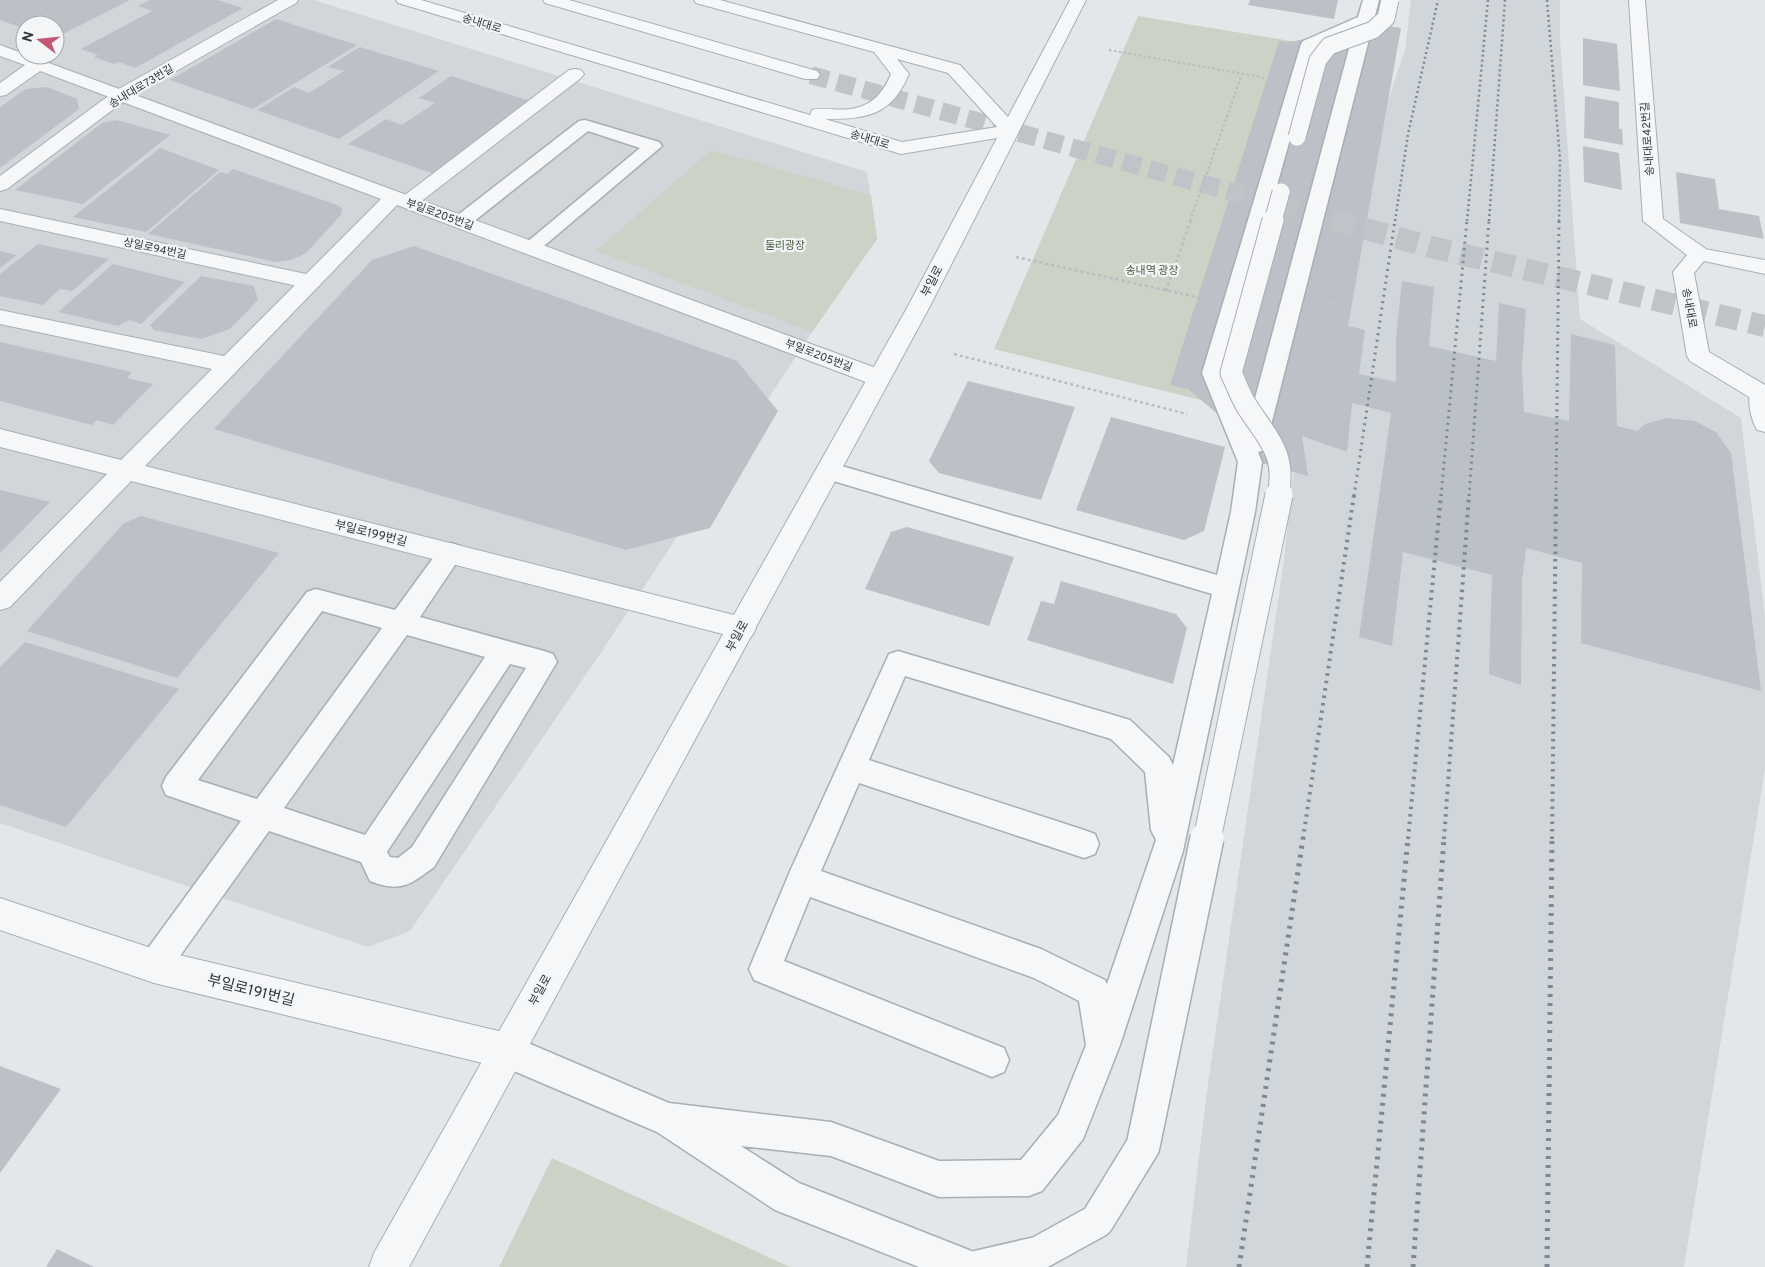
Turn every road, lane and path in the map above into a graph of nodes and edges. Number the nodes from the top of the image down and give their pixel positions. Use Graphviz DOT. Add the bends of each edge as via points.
graph roads {
  1 [pos="290,0"];
  2 [pos="404,0"];
  3 [pos="551,0"];
  4 [pos="702,0"];
  5 [pos="1078,0"];
  6 [pos="1390,0"];
  7 [pos="1637,0"];
  8 [pos="1368,10"];
  9 [pos="880,48"];
  10 [pos="0,50"];
  11 [pos="1109,50"];
  12 [pos="15,55"];
  13 [pos="38,65"];
  14 [pos="42,65"];
  15 [pos="575,74"];
  16 [pos="1242,74"];
  17 [pos="811,76"];
  18 [pos="1297,84"];
  19 [pos="0,91"];
  20 [pos="121,95"];
  21 [pos="789,114"];
  22 [pos="1010,130"];
  23 [pos="0,186"];
  24 [pos="401,199"];
  25 [pos="0,215"];
  26 [pos="461,222"];
  27 [pos="531,247"];
  28 [pos="1699,254"];
  29 [pos="1016,257"];
  30 [pos="1765,267"];
  31 [pos="311,282"];
  32 [pos="1166,291"];
  33 [pos="1232,305"];
  34 [pos="0,317"];
  35 [pos="954,354"];
  36 [pos="229,365"];
  37 [pos="879,378"];
  38 [pos="1763,395"];
  39 [pos="1186,414"];
  40 [pos="1765,424"];
  41 [pos="0,438"];
  42 [pos="1250,462"];
  43 [pos="126,470"];
  44 [pos="828,471"];
  45 [pos="450,553"];
  46 [pos="1227,588"];
  47 [pos="0,599"];
  48 [pos="402,621"];
  49 [pos="742,628"];
  50 [pos="504,650"];
  51 [pos="851,767"];
  52 [pos="263,815"];
  53 [pos="1084,844"];
  54 [pos="372,851"];
  55 [pos="1168,851"];
  56 [pos="802,879"];
  57 [pos="0,914"];
  58 [pos="154,966"];
  59 [pos="1103,1045"];
  60 [pos="506,1051"];
  61 [pos="992,1060"];
  62 [pos="669,1120"];
  63 [pos="388,1267"];
  64 [pos="966,1267"];
  65 [pos="978,1267"];
  1 -- 20 [label="street, 송내대로73번길"];
  2 -- 21 [label="street, 송내대로"];
  3 -- 17 [label="street"];
  4 -- 9 [label="street"];
  5 -- 22 [label="street, 부일로"];
  6 -- 65 [label="lane, bridge" via="1386,18 1373,30 1329,46 1318,60 1231,373 1246,404 1275,446 1282,479 1143,1146 1098,1221 1039,1253"];
  7 -- 28 [label="street, 송내대로42번길" via="1653,221"];
  8 -- 18 [label="lane" via="1309,44"];
  8 -- 42 [label="lane"];
  9 -- 21 [label="street" via="900,74 886,100 855,114"];
  9 -- 22 [label="street" via="954,69"];
  10 -- 12 [label="street, 부일로205번길"];
  11 -- 16 [label="path"];
  13 -- 19 [label="street"];
  14 -- 20 [label="street, 부일로205번길"];
  15 -- 24 [label="street"];
  16 -- 18 [label="path"];
  16 -- 32 [label="path"];
  18 -- 33 [label="lane"];
  20 -- 23 [label="street, 송내대로73번길"];
  20 -- 24 [label="street, 부일로205번길"];
  21 -- 22 [label="street, 송내대로" via="902,148"];
  22 -- 37 [label="street, 부일로"];
  24 -- 26 [label="street, 부일로205번길"];
  24 -- 31 [label="street"];
  25 -- 31 [label="street, 상일로94번길"];
  26 -- 27 [label="street, 부일로205번길"];
  26 -- 27 [label="lane" via="585,125 653,146"];
  27 -- 37 [label="street, 부일로205번길"];
  28 -- 30 [label="street"];
  28 -- 38 [label="street, 송내대로" via="1683,272 1698,356"];
  29 -- 32 [label="path"];
  31 -- 36 [label="street"];
  32 -- 33 [label="path"];
  33 -- 42 [label="lane" via="1212,373"];
  34 -- 36 [label="street"];
  35 -- 39 [label="path"];
  36 -- 43 [label="street"];
  37 -- 44 [label="street, 부일로"];
  38 -- 40 [label="street"];
  41 -- 43 [label="street, 부일로199번길"];
  42 -- 46 [label="lane"];
  43 -- 45 [label="street, 부일로199번길"];
  43 -- 47 [label="street"];
  44 -- 46 [label="lane"];
  44 -- 49 [label="street, 부일로"];
  45 -- 48 [label="lane"];
  45 -- 49 [label="street, 부일로199번길"];
  46 -- 55 [label="lane"];
  48 -- 50 [label="lane"];
  48 -- 52 [label="lane"];
  48 -- 52 [label="lane" via="316,599 176,786"];
  49 -- 60 [label="street, 부일로"];
  50 -- 54 [label="lane"];
  50 -- 54 [label="lane" via="544,662 423,856 402,873 382,871"];
  51 -- 53 [label="lane"];
  51 -- 55 [label="lane" via="898,662 1120,729 1159,766"];
  51 -- 56 [label="lane"];
  52 -- 54 [label="lane"];
  52 -- 58 [label="lane"];
  55 -- 59 [label="lane"];
  56 -- 59 [label="lane" via="1041,965 1094,990"];
  56 -- 61 [label="lane" via="765,969"];
  57 -- 58 [label="street, 부일로191번길"];
  58 -- 60 [label="street, 부일로191번길"];
  59 -- 62 [label="lane" via="1071,1127 1029,1178 939,1179 831,1139"];
  60 -- 62 [label="lane"];
  60 -- 63 [label="street, 부일로"];
  62 -- 64 [label="lane" via="788,1197"];
}
